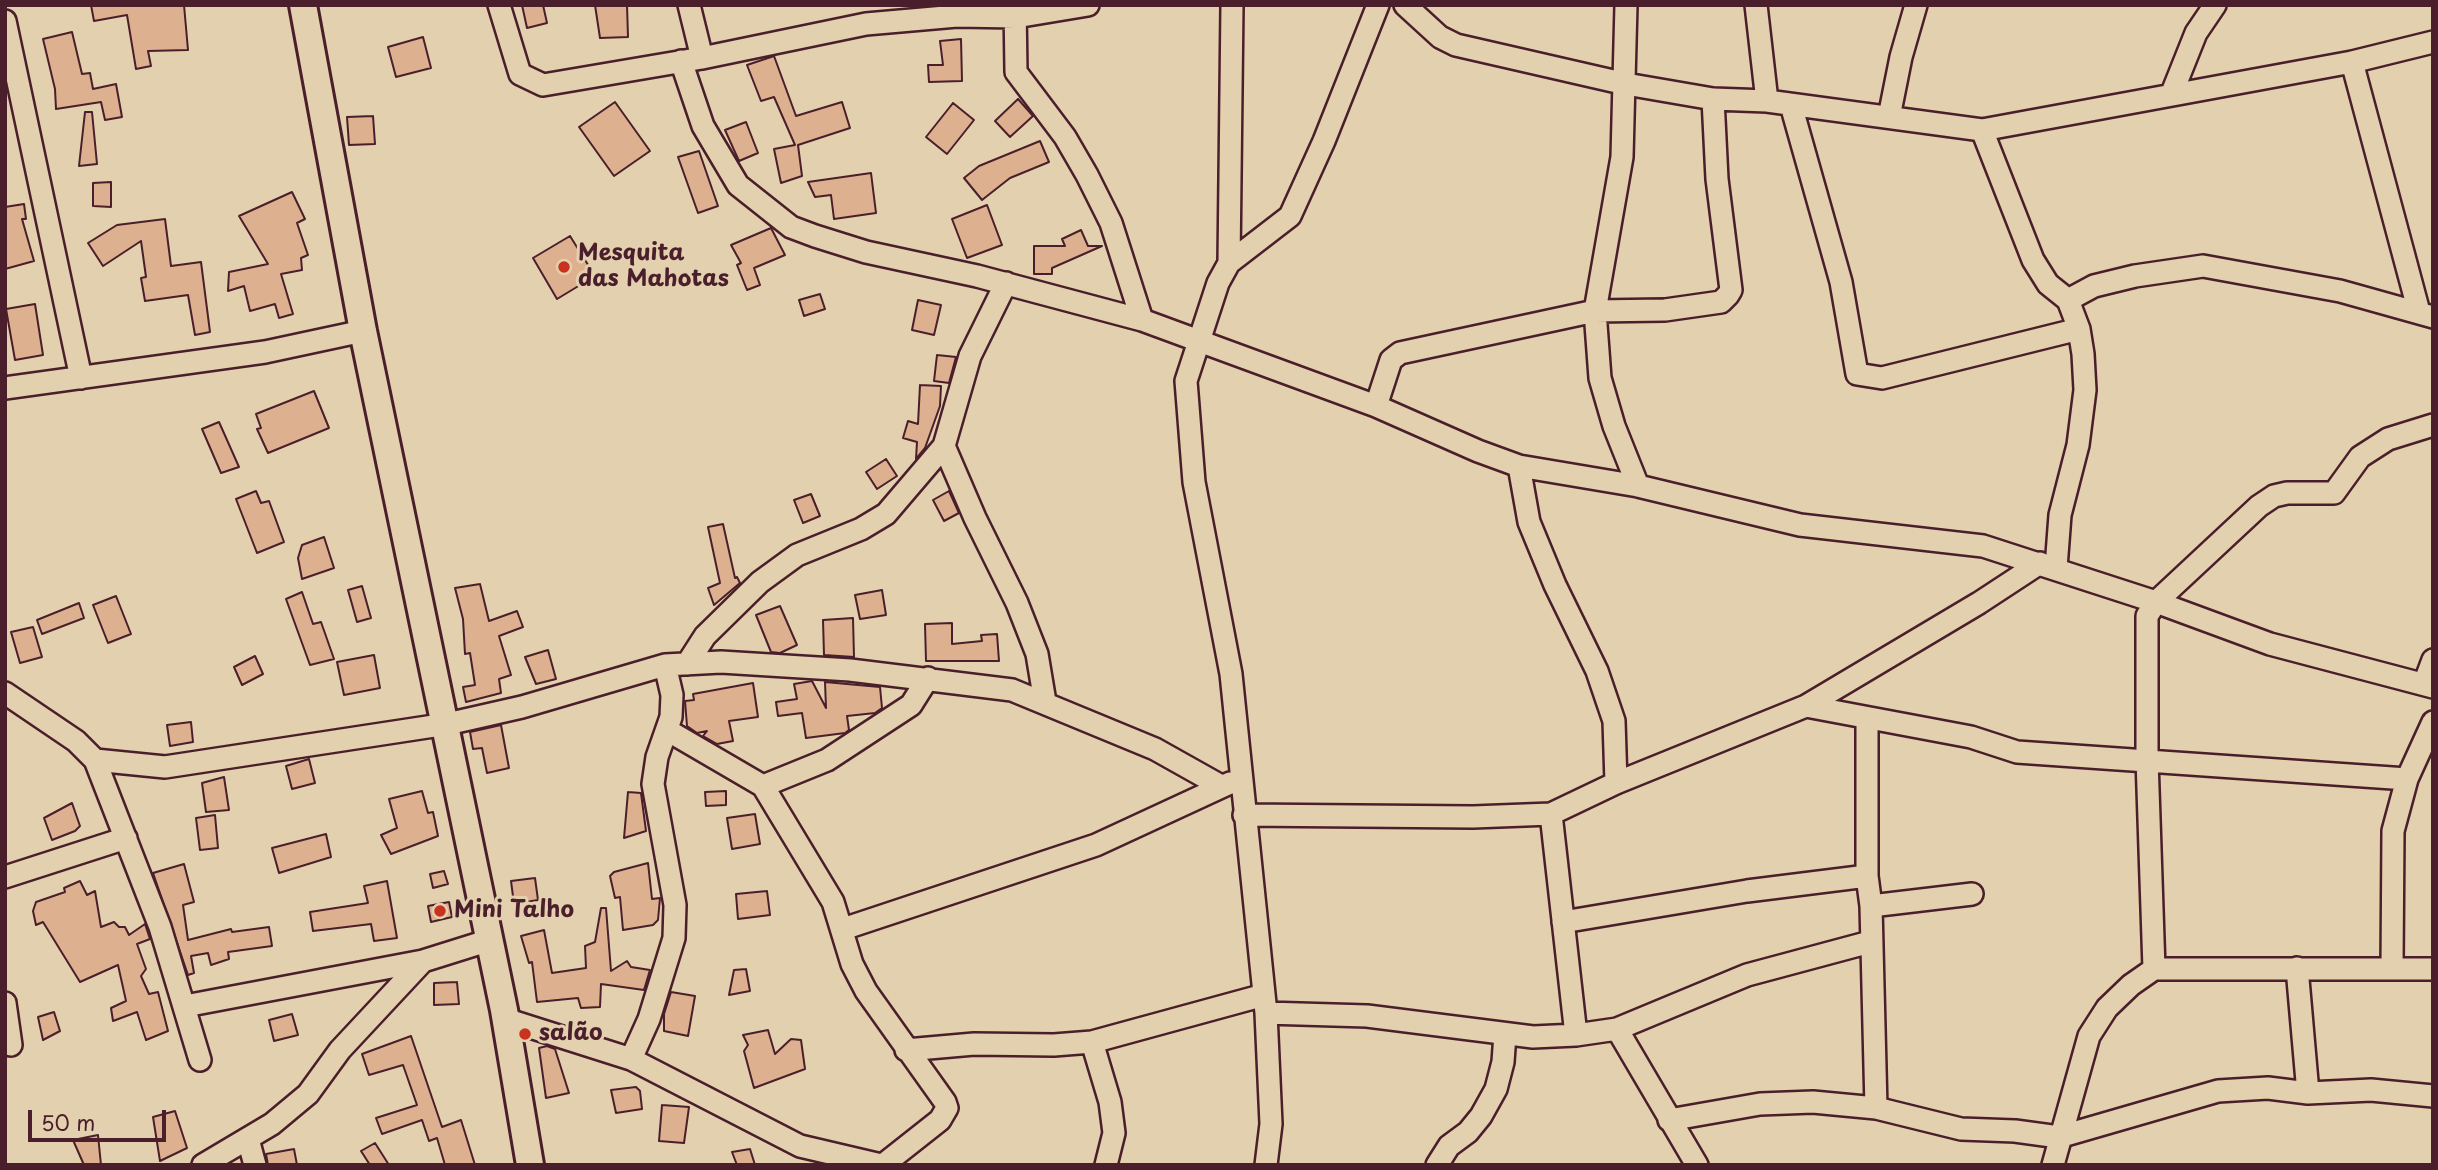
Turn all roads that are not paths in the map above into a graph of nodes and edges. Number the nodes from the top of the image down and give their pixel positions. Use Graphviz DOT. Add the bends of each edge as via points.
graph roads {
  1 [pos="303,5"];
  2 [pos="499,5"];
  3 [pos="689,5"];
  4 [pos="1088,5"];
  5 [pos="1232,5"];
  6 [pos="1378,5"];
  7 [pos="1405,5"];
  8 [pos="1626,5"];
  9 [pos="1756,5"];
  10 [pos="1916,5"];
  11 [pos="2216,5"];
  12 [pos="1016,11"];
  13 [pos="896,13"];
  14 [pos="5,21"];
  15 [pos="2433,42"];
  16 [pos="692,60"];
  17 [pos="2352,62"];
  18 [pos="1626,84"];
  19 [pos="2172,93"];
  20 [pos="1713,99"];
  21 [pos="1767,101"];
  22 [pos="14,103"];
  23 [pos="1791,105"];
  24 [pos="1889,117"];
  25 [pos="1982,130"];
  26 [pos="1229,263"];
  27 [pos="1006,283"];
  28 [pos="2068,300"];
  29 [pos="1595,311"];
  30 [pos="2426,315"];
  31 [pos="1142,320"];
  32 [pos="2079,329"];
  33 [pos="363,331"];
  34 [pos="1197,341"];
  35 [pos="81,378"];
  36 [pos="5,387"];
  37 [pos="1376,406"];
  38 [pos="2433,425"];
  39 [pos="944,446"];
  40 [pos="1519,466"];
  41 [pos="1638,486"];
  42 [pos="2048,566"];
  43 [pos="2156,602"];
  44 [pos="2433,660"];
  45 [pos="687,664"];
  46 [pos="665,666"];
  47 [pos="928,678"];
  48 [pos="2428,686"];
  49 [pos="5,693"];
  50 [pos="1045,702"];
  51 [pos="1805,706"];
  52 [pos="1867,718"];
  53 [pos="2433,722"];
  54 [pos="447,724"];
  55 [pos="667,730"];
  56 [pos="2147,759"];
  57 [pos="95,760"];
  58 [pos="1241,779"];
  59 [pos="2407,779"];
  60 [pos="1616,783"];
  61 [pos="763,786"];
  62 [pos="1221,786"];
  63 [pos="1551,814"];
  64 [pos="1244,815"];
  65 [pos="125,838"];
  66 [pos="1867,876"];
  67 [pos="5,877"];
  68 [pos="1972,894"];
  69 [pos="1871,906"];
  70 [pos="1563,922"];
  71 [pos="843,929"];
  72 [pos="490,940"];
  73 [pos="1870,942"];
  74 [pos="423,961"];
  75 [pos="2392,967"];
  76 [pos="2297,968"];
  77 [pos="2433,969"];
  78 [pos="2154,970"];
  79 [pos="5,1003"];
  80 [pos="1265,1004"];
  81 [pos="185,1006"];
  82 [pos="505,1018"];
  83 [pos="1617,1029"];
  84 [pos="1505,1034"];
  85 [pos="1576,1035"];
  86 [pos="1092,1042"];
  87 [pos="11,1045"];
  88 [pos="906,1050"];
  89 [pos="631,1059"];
  90 [pos="200,1060"];
  91 [pos="2308,1093"];
  92 [pos="2433,1096"];
  93 [pos="1876,1108"];
  94 [pos="1669,1120"];
  95 [pos="2059,1137"];
  96 [pos="248,1139"];
  97 [pos="203,1165"];
  98 [pos="256,1165"];
  99 [pos="530,1165"];
  100 [pos="882,1165"];
  101 [pos="1107,1165"];
  102 [pos="1266,1165"];
  103 [pos="1437,1165"];
  104 [pos="1697,1165"];
  105 [pos="2053,1165"];
  1 -- 33 [label="street"];
  2 -- 16 [label="street" via="520,74 543,85"];
  3 -- 16 [label="street"];
  4 -- 12 [label="street"];
  5 -- 26 [label="street"];
  6 -- 26 [label="street" via="1290,216"];
  7 -- 18 [label="street" via="1440,37 1456,45"];
  8 -- 18 [label="street"];
  9 -- 21 [label="street"];
  10 -- 24 [label="street"];
  11 -- 19 [label="street" via="2196,33"];
  12 -- 13 [label="street" via="957,16"];
  12 -- 31 [label="street" via="1016,72 1087,175 1111,223"];
  13 -- 16 [label="street"];
  14 -- 22 [label="street"];
  15 -- 17 [label="street"];
  16 -- 27 [label="street" via="703,126 738,185 768,212 791,227 866,252"];
  17 -- 19 [label="street"];
  17 -- 30 [label="street"];
  18 -- 20 [label="street"];
  18 -- 29 [label="street" via="1622,157"];
  19 -- 25 [label="street"];
  20 -- 21 [label="street"];
  20 -- 29 [label="street" via="1717,179 1731,290 1721,302 1694,307"];
  21 -- 23 [label="street"];
  22 -- 35 [label="street"];
  23 -- 24 [label="street"];
  23 -- 32 [label="street" via="1841,282 1857,374 1882,378"];
  24 -- 25 [label="street"];
  25 -- 28 [label="street" via="2033,260 2048,284"];
  26 -- 34 [label="street"];
  27 -- 31 [label="street"];
  27 -- 39 [label="street" via="970,356"];
  28 -- 30 [label="street" via="2094,286 2134,276 2203,267 2329,289"];
  28 -- 32 [label="street"];
  29 -- 37 [label="street" via="1395,355"];
  29 -- 41 [label="street" via="1600,378"];
  31 -- 34 [label="street"];
  32 -- 42 [label="street" via="2085,390 2078,444"];
  33 -- 35 [label="street" via="265,352"];
  33 -- 54 [label="street"];
  34 -- 37 [label="street"];
  34 -- 58 [label="street" via="1186,381 1192,470 1231,674"];
  35 -- 36 [label="street"];
  37 -- 40 [label="street"];
  38 -- 43 [label="street" via="2388,439 2360,457 2334,493 2274,496"];
  39 -- 45 [label="street" via="886,514 797,555 760,582 705,636"];
  39 -- 50 [label="street" via="1037,654"];
  40 -- 41 [label="street"];
  40 -- 60 [label="street" via="1530,522 1597,671 1614,721"];
  41 -- 42 [label="street" via="1800,525 1983,546"];
  42 -- 43 [label="street"];
  42 -- 51 [label="street"];
  43 -- 48 [label="street" via="2270,644"];
  43 -- 56 [label="street" via="2147,616 2145,634"];
  44 -- 48 [label="street"];
  45 -- 46 [label="street"];
  45 -- 47 [label="street" via="721,662"];
  46 -- 54 [label="street"];
  46 -- 55 [label="street" via="672,695"];
  47 -- 50 [label="street" via="1012,690"];
  47 -- 61 [label="street" via="911,705 827,760"];
  49 -- 57 [label="street" via="76,741"];
  50 -- 62 [label="street" via="1155,749"];
  51 -- 52 [label="street"];
  51 -- 60 [label="street"];
  52 -- 56 [label="street" via="1971,737 2017,752"];
  52 -- 66 [label="street"];
  53 -- 59 [label="street"];
  54 -- 57 [label="street" via="165,768"];
  54 -- 72 [label="street"];
  55 -- 61 [label="street"];
  55 -- 89 [label="street" via="653,785 675,905 674,938"];
  56 -- 59 [label="street"];
  56 -- 78 [label="street"];
  57 -- 65 [label="street"];
  58 -- 62 [label="street"];
  58 -- 64 [label="street"];
  59 -- 75 [label="street" via="2393,831"];
  60 -- 63 [label="street"];
  61 -- 71 [label="street" via="814,868"];
  62 -- 71 [label="street" via="1096,845"];
  63 -- 64 [label="street"];
  63 -- 70 [label="street"];
  64 -- 80 [label="street"];
  65 -- 67 [label="street"];
  65 -- 81 [label="street"];
  66 -- 69 [label="street"];
  66 -- 70 [label="street"];
  68 -- 69 [label="street"];
  69 -- 73 [label="street"];
  70 -- 85 [label="street"];
  71 -- 88 [label="street" via="852,964 866,992"];
  72 -- 74 [label="street"];
  72 -- 82 [label="street"];
  73 -- 83 [label="street" via="1747,975"];
  73 -- 93 [label="street"];
  74 -- 81 [label="street"];
  74 -- 96 [label="street" via="340,1050 308,1094"];
  75 -- 76 [label="street"];
  75 -- 77 [label="street"];
  76 -- 78 [label="street"];
  76 -- 91 [label="street"];
  78 -- 95 [label="street" via="2107,1007 2089,1036"];
  79 -- 87 [label="street"];
  80 -- 84 [label="street"];
  80 -- 86 [label="street"];
  80 -- 102 [label="street" via="1271,1124"];
  81 -- 90 [label="street"];
  82 -- 89 [label="street"];
  82 -- 99 [label="street"];
  83 -- 85 [label="street"];
  83 -- 94 [label="street"];
  84 -- 85 [label="street"];
  84 -- 103 [label="street" via="1496,1089 1481,1116 1449,1146"];
  86 -- 88 [label="street"];
  86 -- 101 [label="street" via="1114,1133"];
  88 -- 100 [label="street" via="947,1108 940,1120"];
  89 -- 100 [label="street" via="800,1146"];
  91 -- 92 [label="street" via="2371,1090"];
  91 -- 95 [label="street" via="2268,1088 2218,1091"];
  93 -- 94 [label="street" via="1813,1102 1760,1104"];
  93 -- 95 [label="street" via="1961,1129"];
  94 -- 104 [label="street"];
  95 -- 105 [label="street"];
  96 -- 97 [label="street"];
  96 -- 98 [label="street"];
}
